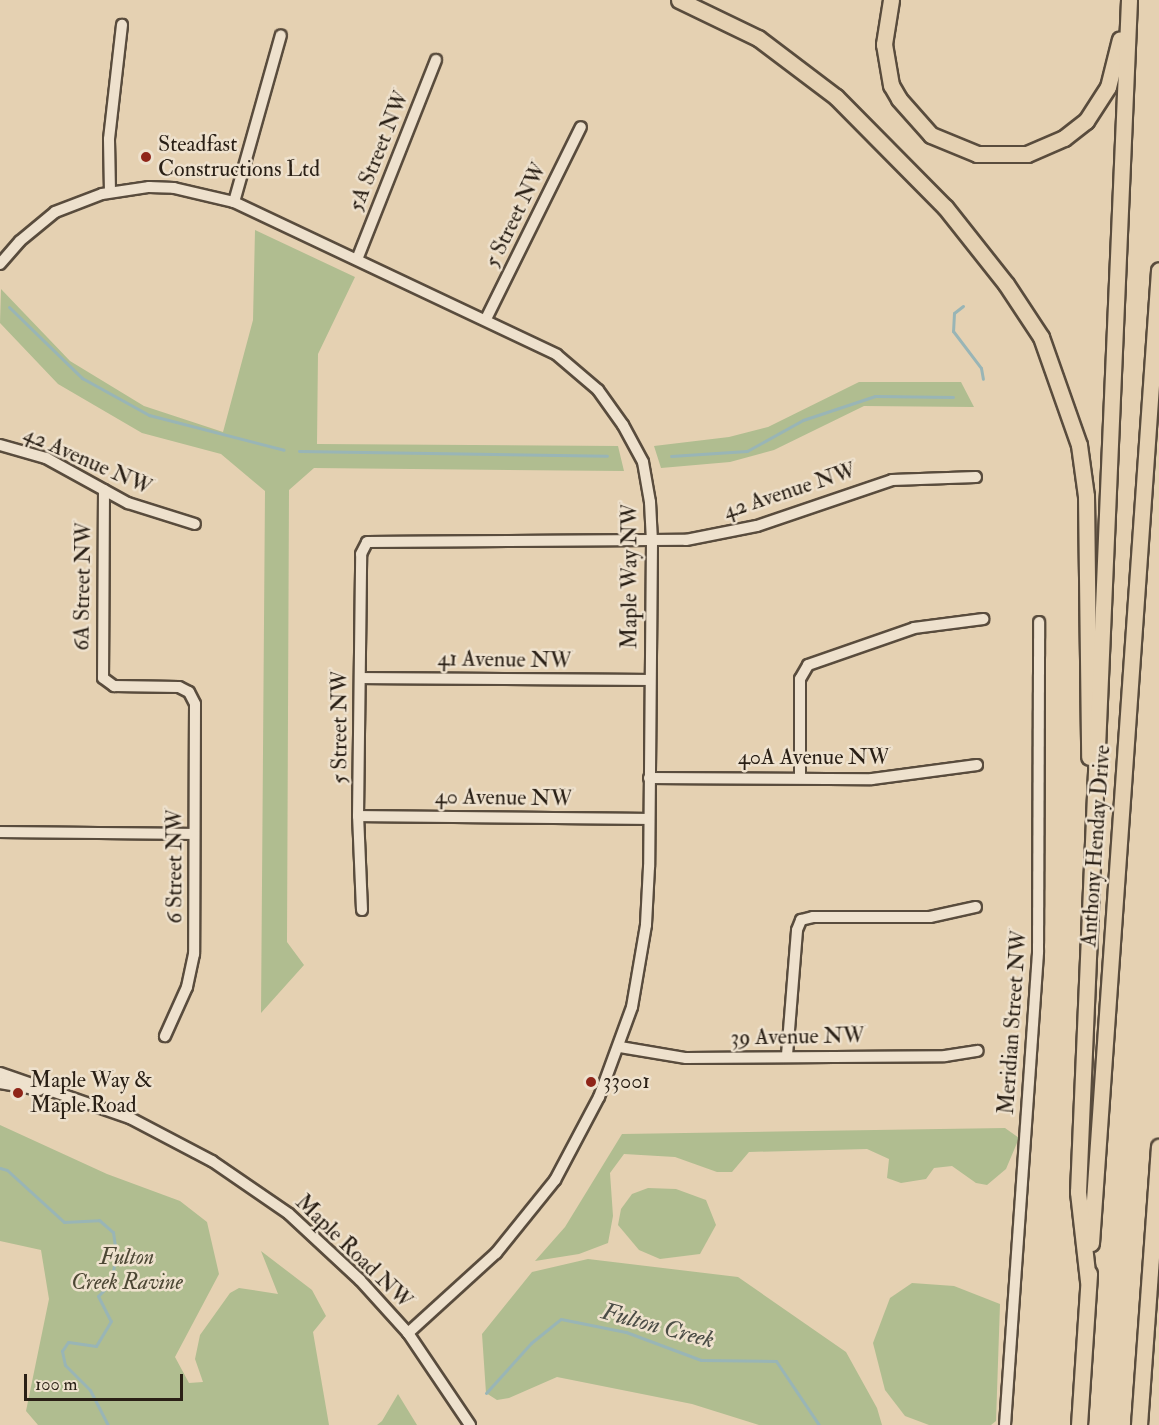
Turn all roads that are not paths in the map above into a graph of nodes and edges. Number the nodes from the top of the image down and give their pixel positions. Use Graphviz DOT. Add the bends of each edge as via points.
graph roads {
  1 [pos="679,0"];
  2 [pos="891,0"];
  3 [pos="1127,0"];
  4 [pos="122,25"];
  5 [pos="281,35"];
  6 [pos="436,60"];
  7 [pos="581,127"];
  8 [pos="110,192"];
  9 [pos="234,202"];
  10 [pos="357,258"];
  11 [pos="0,264"];
  12 [pos="1159,270"];
  13 [pos="486,319"];
  14 [pos="0,445"];
  15 [pos="976,477"];
  16 [pos="104,490"];
  17 [pos="195,524"];
  18 [pos="652,542"];
  19 [pos="364,544"];
  20 [pos="983,619"];
  21 [pos="1039,622"];
  22 [pos="360,678"];
  23 [pos="649,680"];
  24 [pos="189,692"];
  25 [pos="977,765"];
  26 [pos="649,778"];
  27 [pos="800,778"];
  28 [pos="358,816"];
  29 [pos="649,819"];
  30 [pos="0,832"];
  31 [pos="194,834"];
  32 [pos="1093,879"];
  33 [pos="976,906"];
  34 [pos="362,910"];
  35 [pos="165,1036"];
  36 [pos="620,1047"];
  37 [pos="978,1052"];
  38 [pos="787,1055"];
  39 [pos="0,1073"];
  40 [pos="0,1083"];
  41 [pos="75,1096"];
  42 [pos="1159,1147"];
  43 [pos="1155,1249"];
  44 [pos="1088,1281"];
  45 [pos="408,1333"];
  46 [pos="453,1398"];
  47 [pos="464,1425"];
  48 [pos="470,1425"];
  49 [pos="1005,1425"];
  50 [pos="1078,1425"];
  51 [pos="1139,1425"];
  1 -- 32 [label="highway" via="758,38 836,97 945,207 1006,284 1041,337 1079,445 1086,496 1088,818"];
  2 -- 3 [label="highway" via="884,34 885,57 891,85 907,111 946,144 977,154 1008,157 1052,144 1091,116 1114,70"];
  3 -- 32 [label="highway"];
  4 -- 8 [label="street" via="110,139"];
  5 -- 9 [label="street"];
  6 -- 10 [label="street, 5A Street NW"];
  7 -- 13 [label="street, 5 Street NW"];
  8 -- 9 [label="street, Maple Way NW" via="174,188"];
  8 -- 11 [label="street, Maple Way NW" via="55,212"];
  9 -- 10 [label="street, Maple Way NW"];
  10 -- 13 [label="street, Maple Way NW"];
  12 -- 44 [label="highway, Anthony Henday Drive"];
  13 -- 18 [label="street, Maple Way NW" via="568,363 614,411 643,462"];
  14 -- 16 [label="street, 42 Avenue NW" via="46,459"];
  15 -- 18 [label="street, 42 Avenue NW" via="892,480 757,526 705,537"];
  16 -- 17 [label="street, 42 Avenue NW" via="136,506"];
  16 -- 24 [label="street, 6A Street NW" via="101,669 106,682 118,686 179,687"];
  18 -- 19 [label="street, 42 Avenue NW" via="375,540"];
  18 -- 23 [label="street, Maple Way NW"];
  19 -- 22 [label="street, 5 Street NW"];
  20 -- 27 [label="street" via="899,632 804,669 800,679"];
  21 -- 49 [label="street, Meridian Street NW" via="1038,952"];
  22 -- 23 [label="street, 41 Avenue NW"];
  22 -- 28 [label="street, 5 Street NW"];
  23 -- 26 [label="street, Maple Way NW"];
  24 -- 31 [label="street, 6 Street NW" via="195,707"];
  25 -- 27 [label="street, 40A Avenue NW" via="891,778"];
  26 -- 27 [label="street, 40A Avenue NW"];
  26 -- 29 [label="street, Maple Way NW"];
  28 -- 29 [label="street, 40 Avenue NW"];
  28 -- 34 [label="street, 5 Street NW"];
  29 -- 36 [label="street, Maple Way NW" via="646,926 637,984"];
  30 -- 31 [label="street"];
  31 -- 35 [label="street, 6 Street NW" via="193,966"];
  32 -- 44 [label="highway" via="1078,1192"];
  33 -- 38 [label="street" via="930,917 801,920 796,930"];
  36 -- 38 [label="street, 39 Avenue NW" via="686,1058"];
  36 -- 45 [label="street, Maple Way NW" via="584,1128 539,1201 475,1274"];
  37 -- 38 [label="street, 39 Avenue NW" via="945,1056"];
  39 -- 41 [label="street, Maple Road NW"];
  40 -- 41 [label="street, Maple Road NW"];
  41 -- 45 [label="street, Maple Road NW" via="193,1150 259,1192 326,1246"];
  42 -- 43 [label="highway"];
  43 -- 51 [label="highway"];
  44 -- 50 [label="highway, Anthony Henday Drive"];
  45 -- 46 [label="street, Maple Road NW"];
  46 -- 47 [label="street, Maple Road NW"];
  46 -- 48 [label="street, Maple Road NW"];
}
